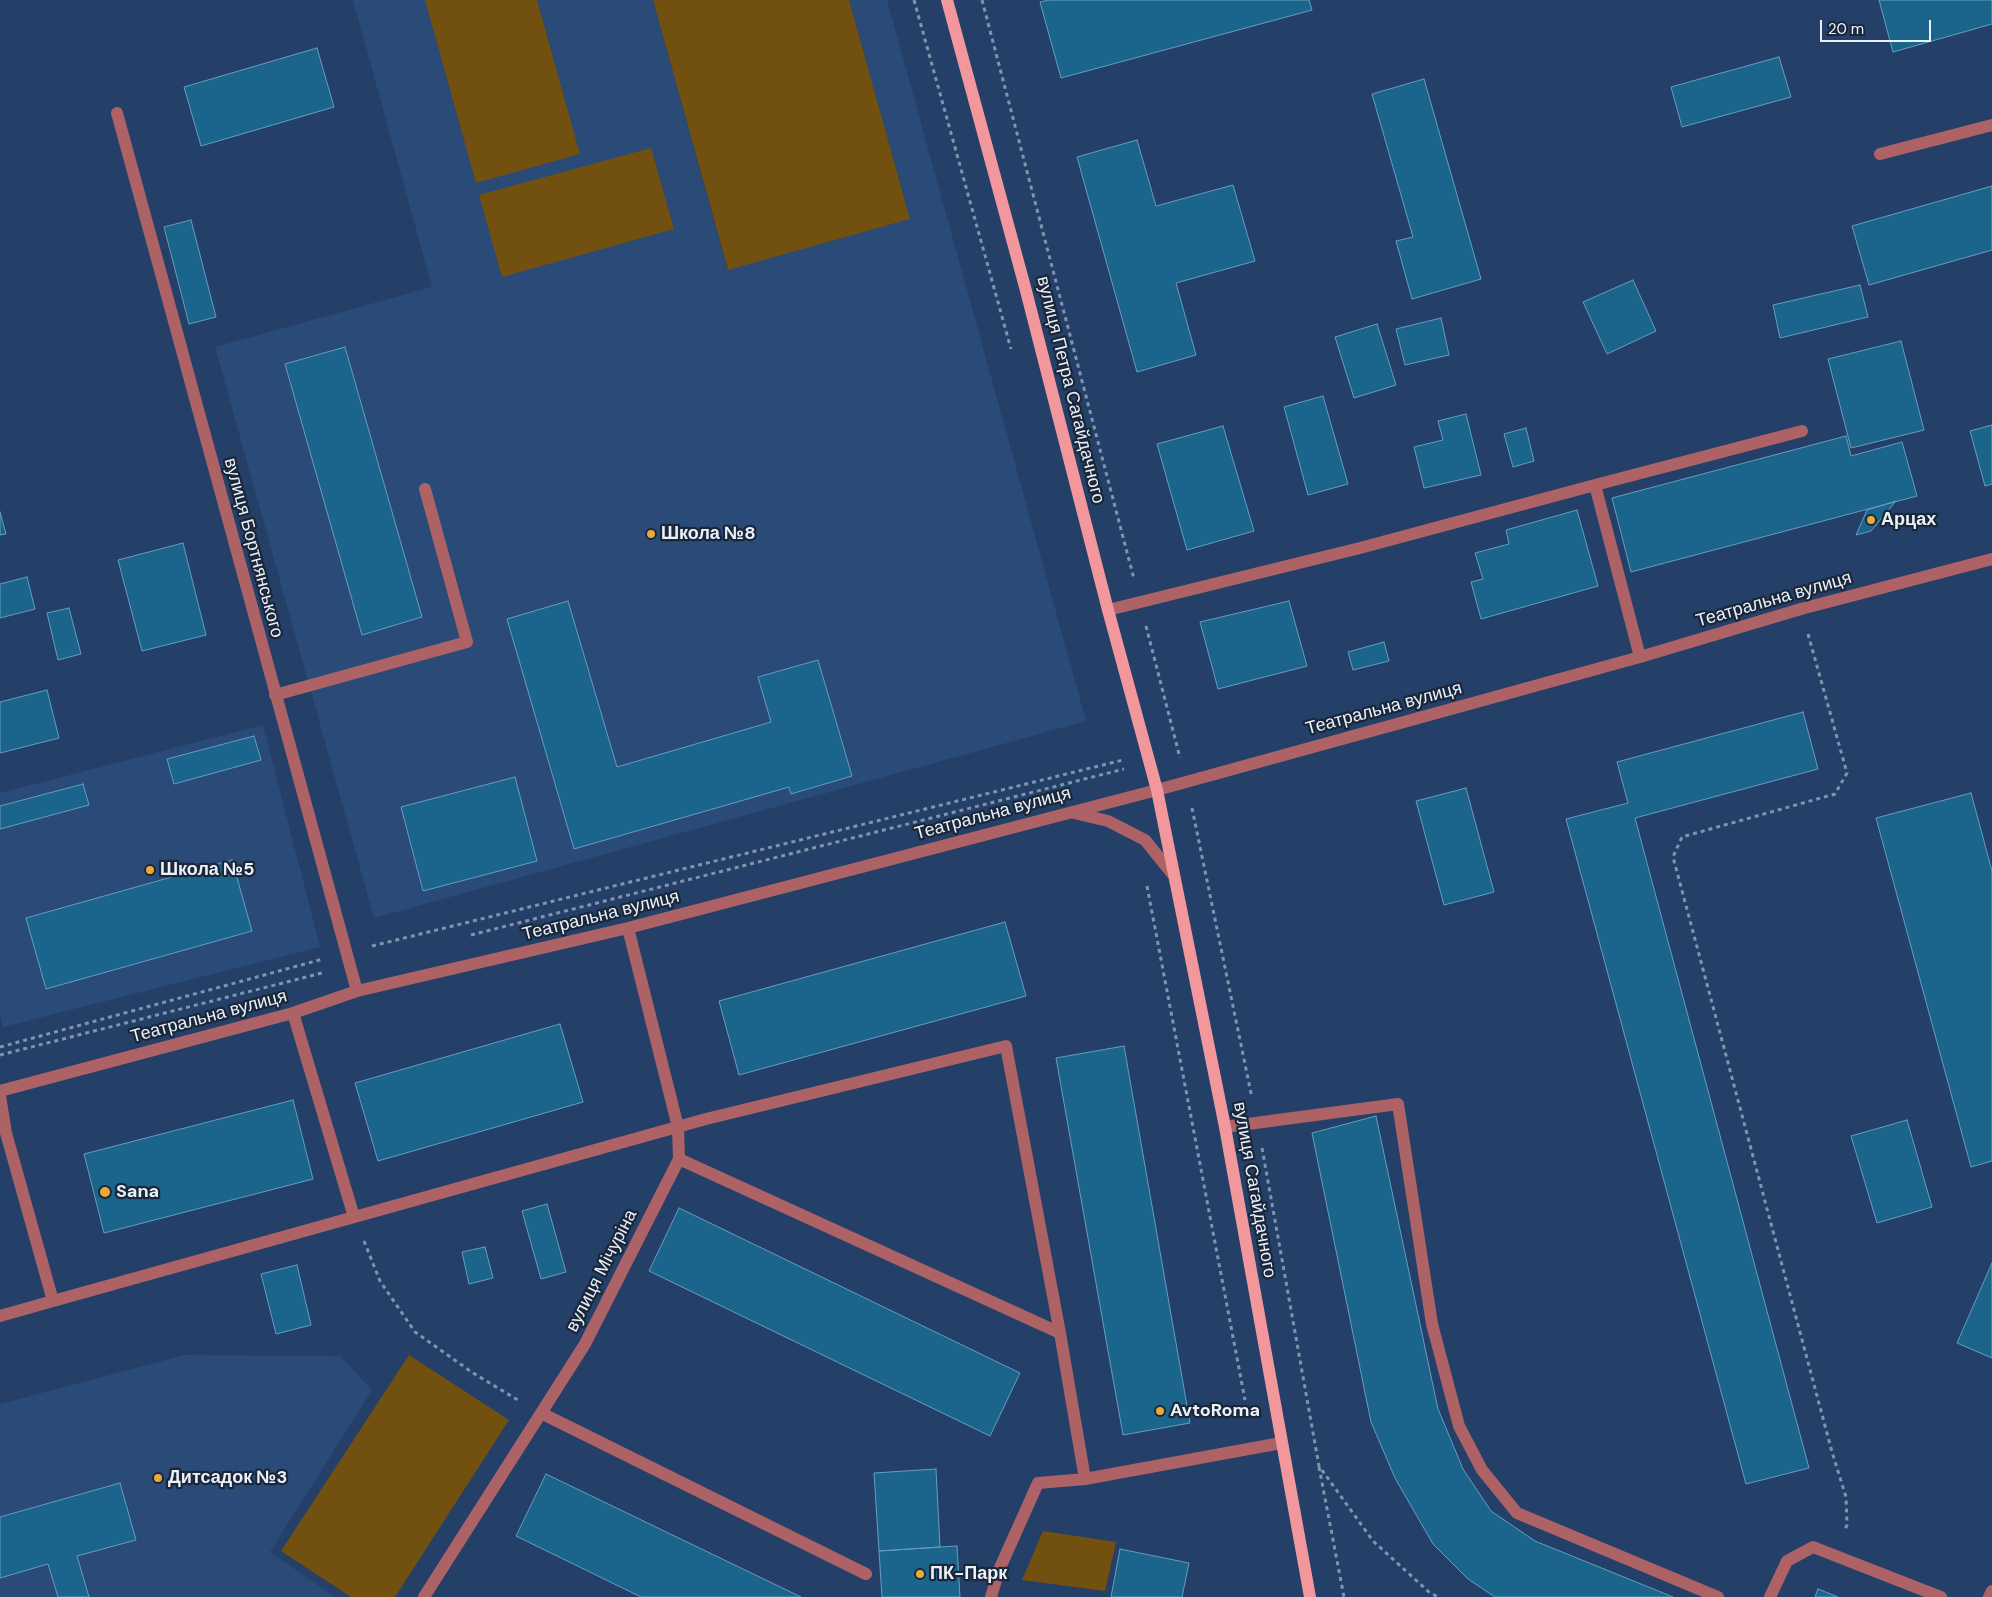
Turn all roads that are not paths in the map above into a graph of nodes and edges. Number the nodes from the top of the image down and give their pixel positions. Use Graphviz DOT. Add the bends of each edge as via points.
graph roads {
  1 [pos="947,0"];
  2 [pos="117,113"];
  3 [pos="1992,125"];
  4 [pos="1880,154"];
  5 [pos="1802,431"];
  6 [pos="1595,484"];
  7 [pos="425,489"];
  8 [pos="1992,559"];
  9 [pos="1108,610"];
  10 [pos="1640,657"];
  11 [pos="275,695"];
  12 [pos="1157,790"];
  13 [pos="1072,812"];
  14 [pos="1174,876"];
  15 [pos="628,928"];
  16 [pos="357,991"];
  17 [pos="293,1012"];
  18 [pos="0,1091"];
  19 [pos="0,1096"];
  20 [pos="678,1127"];
  21 [pos="1225,1127"];
  22 [pos="679,1159"];
  23 [pos="354,1217"];
  24 [pos="53,1301"];
  25 [pos="0,1316"];
  26 [pos="1060,1333"];
  27 [pos="541,1413"];
  28 [pos="1281,1443"];
  29 [pos="1085,1478"];
  30 [pos="866,1574"];
  31 [pos="1992,1591"];
  32 [pos="424,1597"];
  33 [pos="991,1597"];
  34 [pos="1310,1597"];
  35 [pos="1718,1597"];
  36 [pos="1770,1597"];
  37 [pos="1941,1597"];
  38 [pos="1990,1597"];
  1 -- 9 [label="main road, вулиця Петра Сагайдачного"];
  2 -- 11 [label="street, вулиця Бортнянського"];
  3 -- 4 [label="street"];
  5 -- 6 [label="street"];
  6 -- 9 [label="street" via="1360,548"];
  6 -- 10 [label="street"];
  7 -- 11 [label="street" via="467,642"];
  8 -- 10 [label="street, Театральна вулиця"];
  9 -- 12 [label="main road, вулиця Петра Сагайдачного"];
  10 -- 12 [label="street, Театральна вулиця"];
  11 -- 16 [label="street, вулиця Бортнянського"];
  12 -- 13 [label="street, Театральна вулиця"];
  12 -- 14 [label="main road, вулиця Сагайдачного"];
  13 -- 14 [label="street" via="1108,821 1145,840"];
  13 -- 15 [label="street, Театральна вулиця"];
  14 -- 21 [label="main road, вулиця Сагайдачного"];
  15 -- 16 [label="street, Театральна вулиця"];
  15 -- 20 [label="street, вулиця Мічуріна"];
  16 -- 17 [label="street, Театральна вулиця"];
  17 -- 18 [label="street, Театральна вулиця"];
  17 -- 23 [label="street"];
  19 -- 24 [label="street" via="6,1133"];
  20 -- 22 [label="street, вулиця Мічуріна"];
  20 -- 23 [label="street"];
  20 -- 26 [label="street" via="1006,1046"];
  21 -- 28 [label="main road, вулиця Сагайдачного"];
  21 -- 35 [label="street" via="1398,1104 1432,1324 1459,1426 1482,1470 1517,1512"];
  22 -- 26 [label="street"];
  22 -- 27 [label="street, вулиця Мічуріна" via="585,1344"];
  23 -- 24 [label="street"];
  24 -- 25 [label="street"];
  26 -- 29 [label="street"];
  27 -- 30 [label="street"];
  27 -- 32 [label="street, вулиця Мічуріна"];
  28 -- 29 [label="street"];
  28 -- 34 [label="main road, вулиця Сагайдачного"];
  29 -- 33 [label="street" via="1038,1483 999,1570"];
  31 -- 38 [label="street"];
  36 -- 37 [label="street" via="1787,1560 1813,1547"];
}
